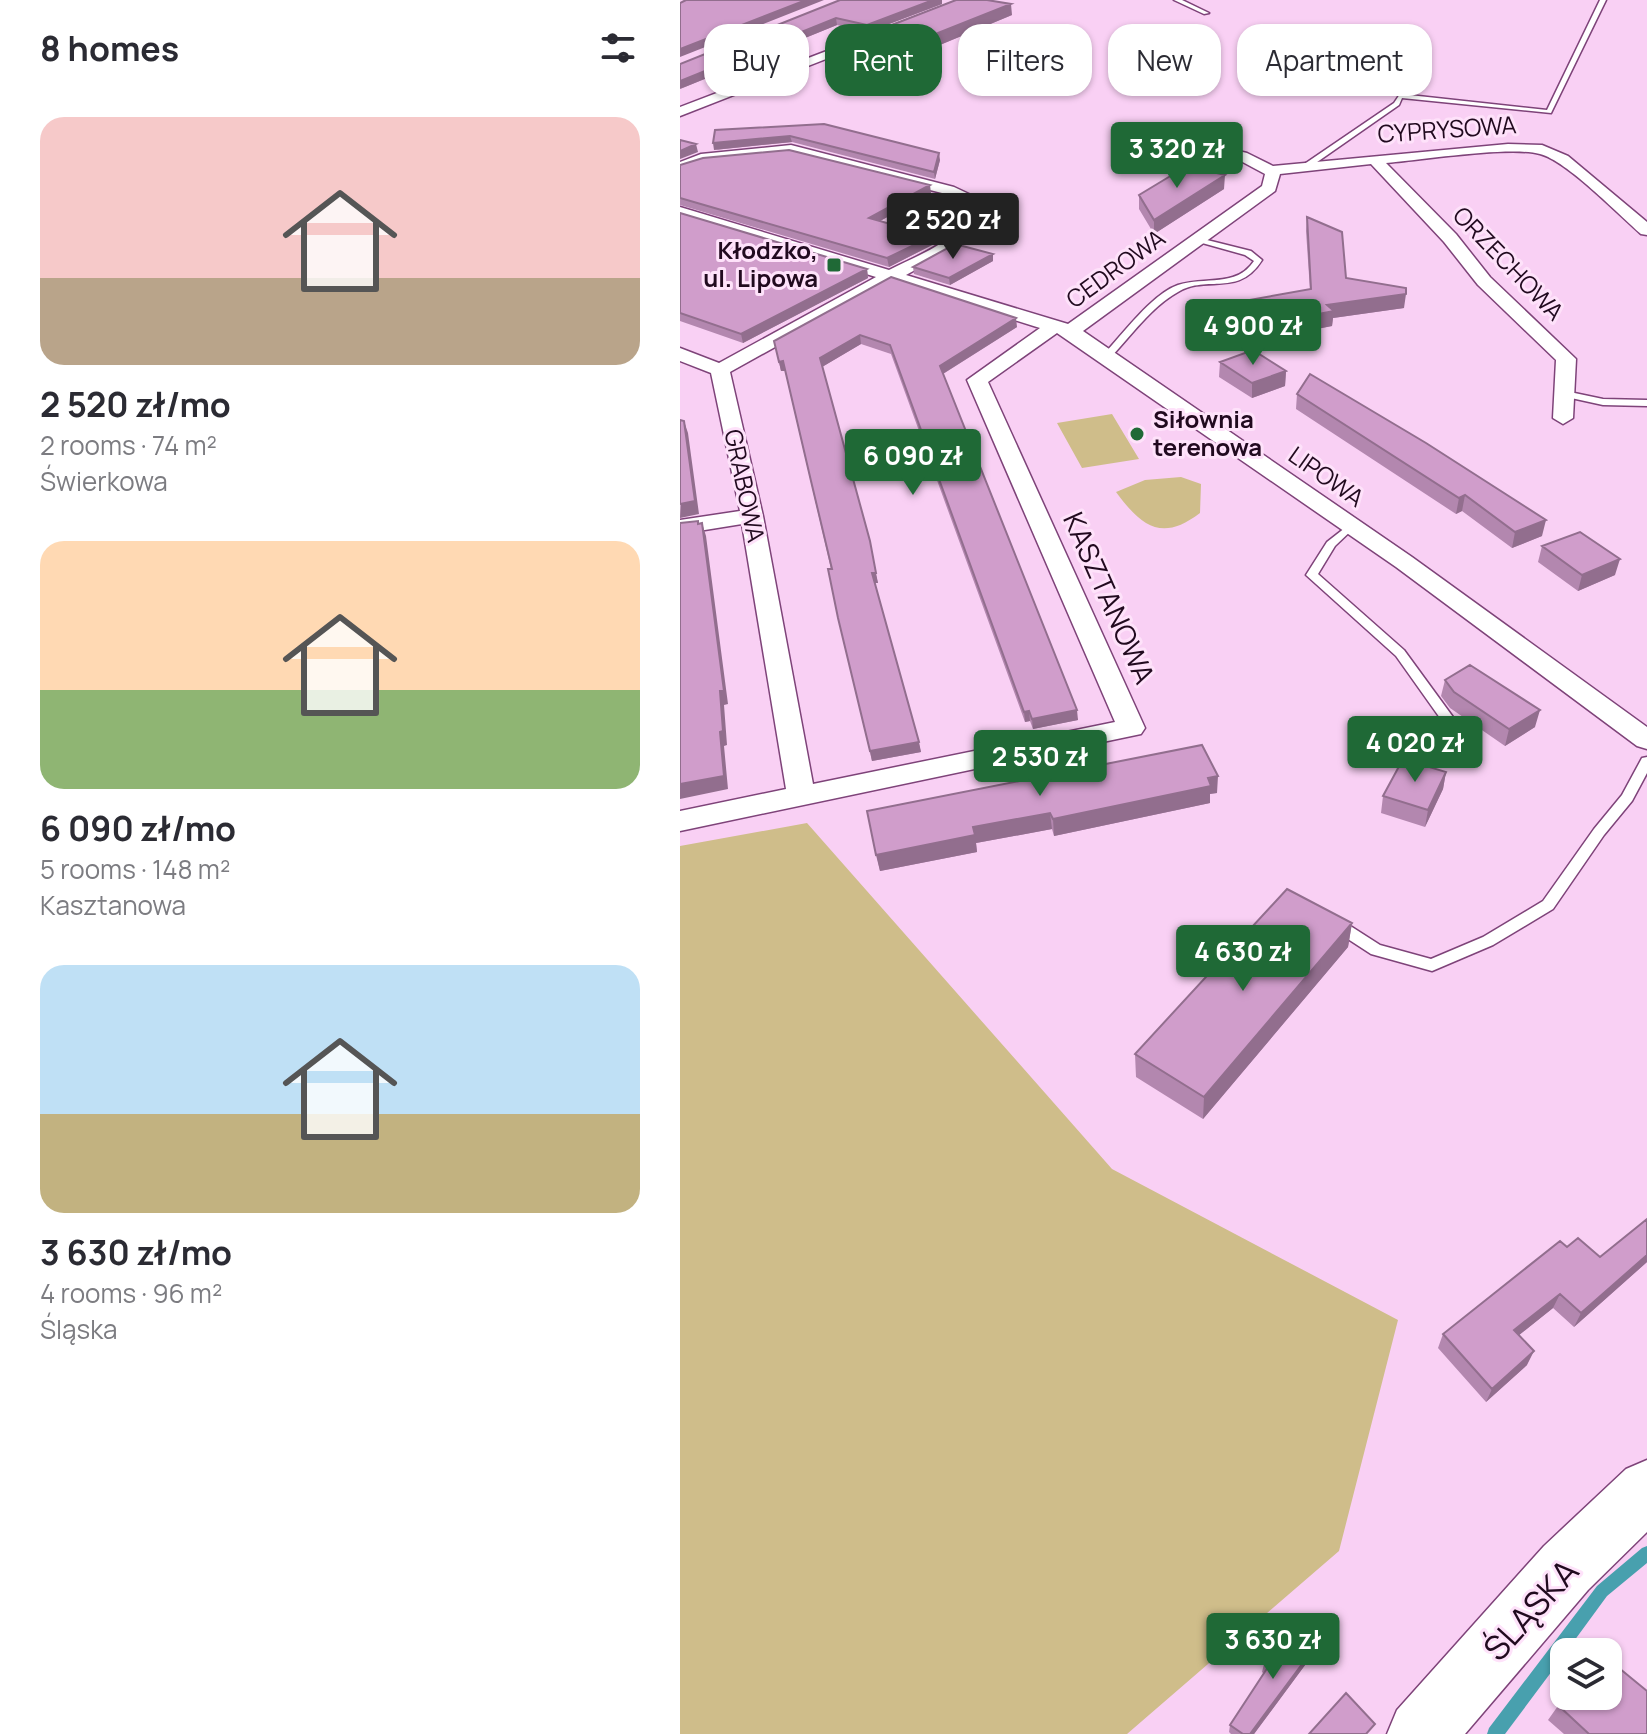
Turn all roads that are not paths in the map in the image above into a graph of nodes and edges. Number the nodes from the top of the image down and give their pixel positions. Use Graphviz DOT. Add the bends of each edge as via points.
graph roads {
  1 [pos="971,0"];
  2 [pos="1177,0"];
  3 [pos="1603,0"];
  4 [pos="1206,13"];
  5 [pos="680,112"];
  6 [pos="1154,135"];
  7 [pos="1375,160"];
  8 [pos="1307,165"];
  9 [pos="680,167"];
  10 [pos="1271,171"];
  11 [pos="680,212"];
  12 [pos="1647,230"];
  13 [pos="1198,239"];
  14 [pos="892,275"];
  15 [pos="1064,328"];
  16 [pos="680,354"];
  17 [pos="1107,356"];
  18 [pos="720,370"];
  19 [pos="1565,394"];
  20 [pos="1647,403"];
  21 [pos="1563,418"];
  22 [pos="752,516"];
  23 [pos="680,527"];
  24 [pos="1350,527"];
  25 [pos="1647,740"];
  26 [pos="1472,753"];
  27 [pos="1647,761"];
  28 [pos="801,795"];
  29 [pos="680,821"];
  30 [pos="1325,917"];
  31 [pos="1647,1490"];
  32 [pos="1421,1734"];
  1 -- 5 [label="street"];
  2 -- 4 [label="lane"];
  3 -- 8 [label="lane" via="1549,112 1400,96 1397,104"];
  6 -- 10 [label="street" via="1242,156"];
  7 -- 8 [label="street, CYPRYSOWA"];
  7 -- 12 [label="street, CYPRYSOWA" via="1542,149 1563,159"];
  7 -- 19 [label="street, ORZECHOWA" via="1484,281 1566,359"];
  8 -- 10 [label="street, CYPRYSOWA"];
  9 -- 14 [label="street" via="716,156 791,150 965,198 974,212 970,229"];
  10 -- 13 [label="street, CEDROWA" via="1269,188"];
  11 -- 14 [label="street, LIPOWA"];
  13 -- 15 [label="street, CEDROWA"];
  13 -- 17 [label="lane" via="1248,253 1258,260 1252,273 1176,288"];
  14 -- 15 [label="street, LIPOWA"];
  14 -- 18 [label="street"];
  15 -- 17 [label="street, LIPOWA"];
  15 -- 28 [label="street, KASZTANOWA" via="977,380 1131,728"];
  16 -- 18 [label="street"];
  17 -- 24 [label="street, LIPOWA"];
  18 -- 22 [label="street, GRABOWA"];
  19 -- 20 [label="lane"];
  19 -- 21 [label="street, ORZECHOWA"];
  22 -- 23 [label="street"];
  22 -- 28 [label="street, GRABOWA"];
  24 -- 25 [label="street, LIPOWA"];
  24 -- 26 [label="lane" via="1331,544 1312,575 1400,653"];
  27 -- 30 [label="lane" via="1627,798 1548,905 1488,941 1432,965 1376,950"];
  28 -- 29 [label="street, KASZTANOWA"];
  31 -- 32 [label="street, ŚLĄSKA" via="1566,1568"];
}
